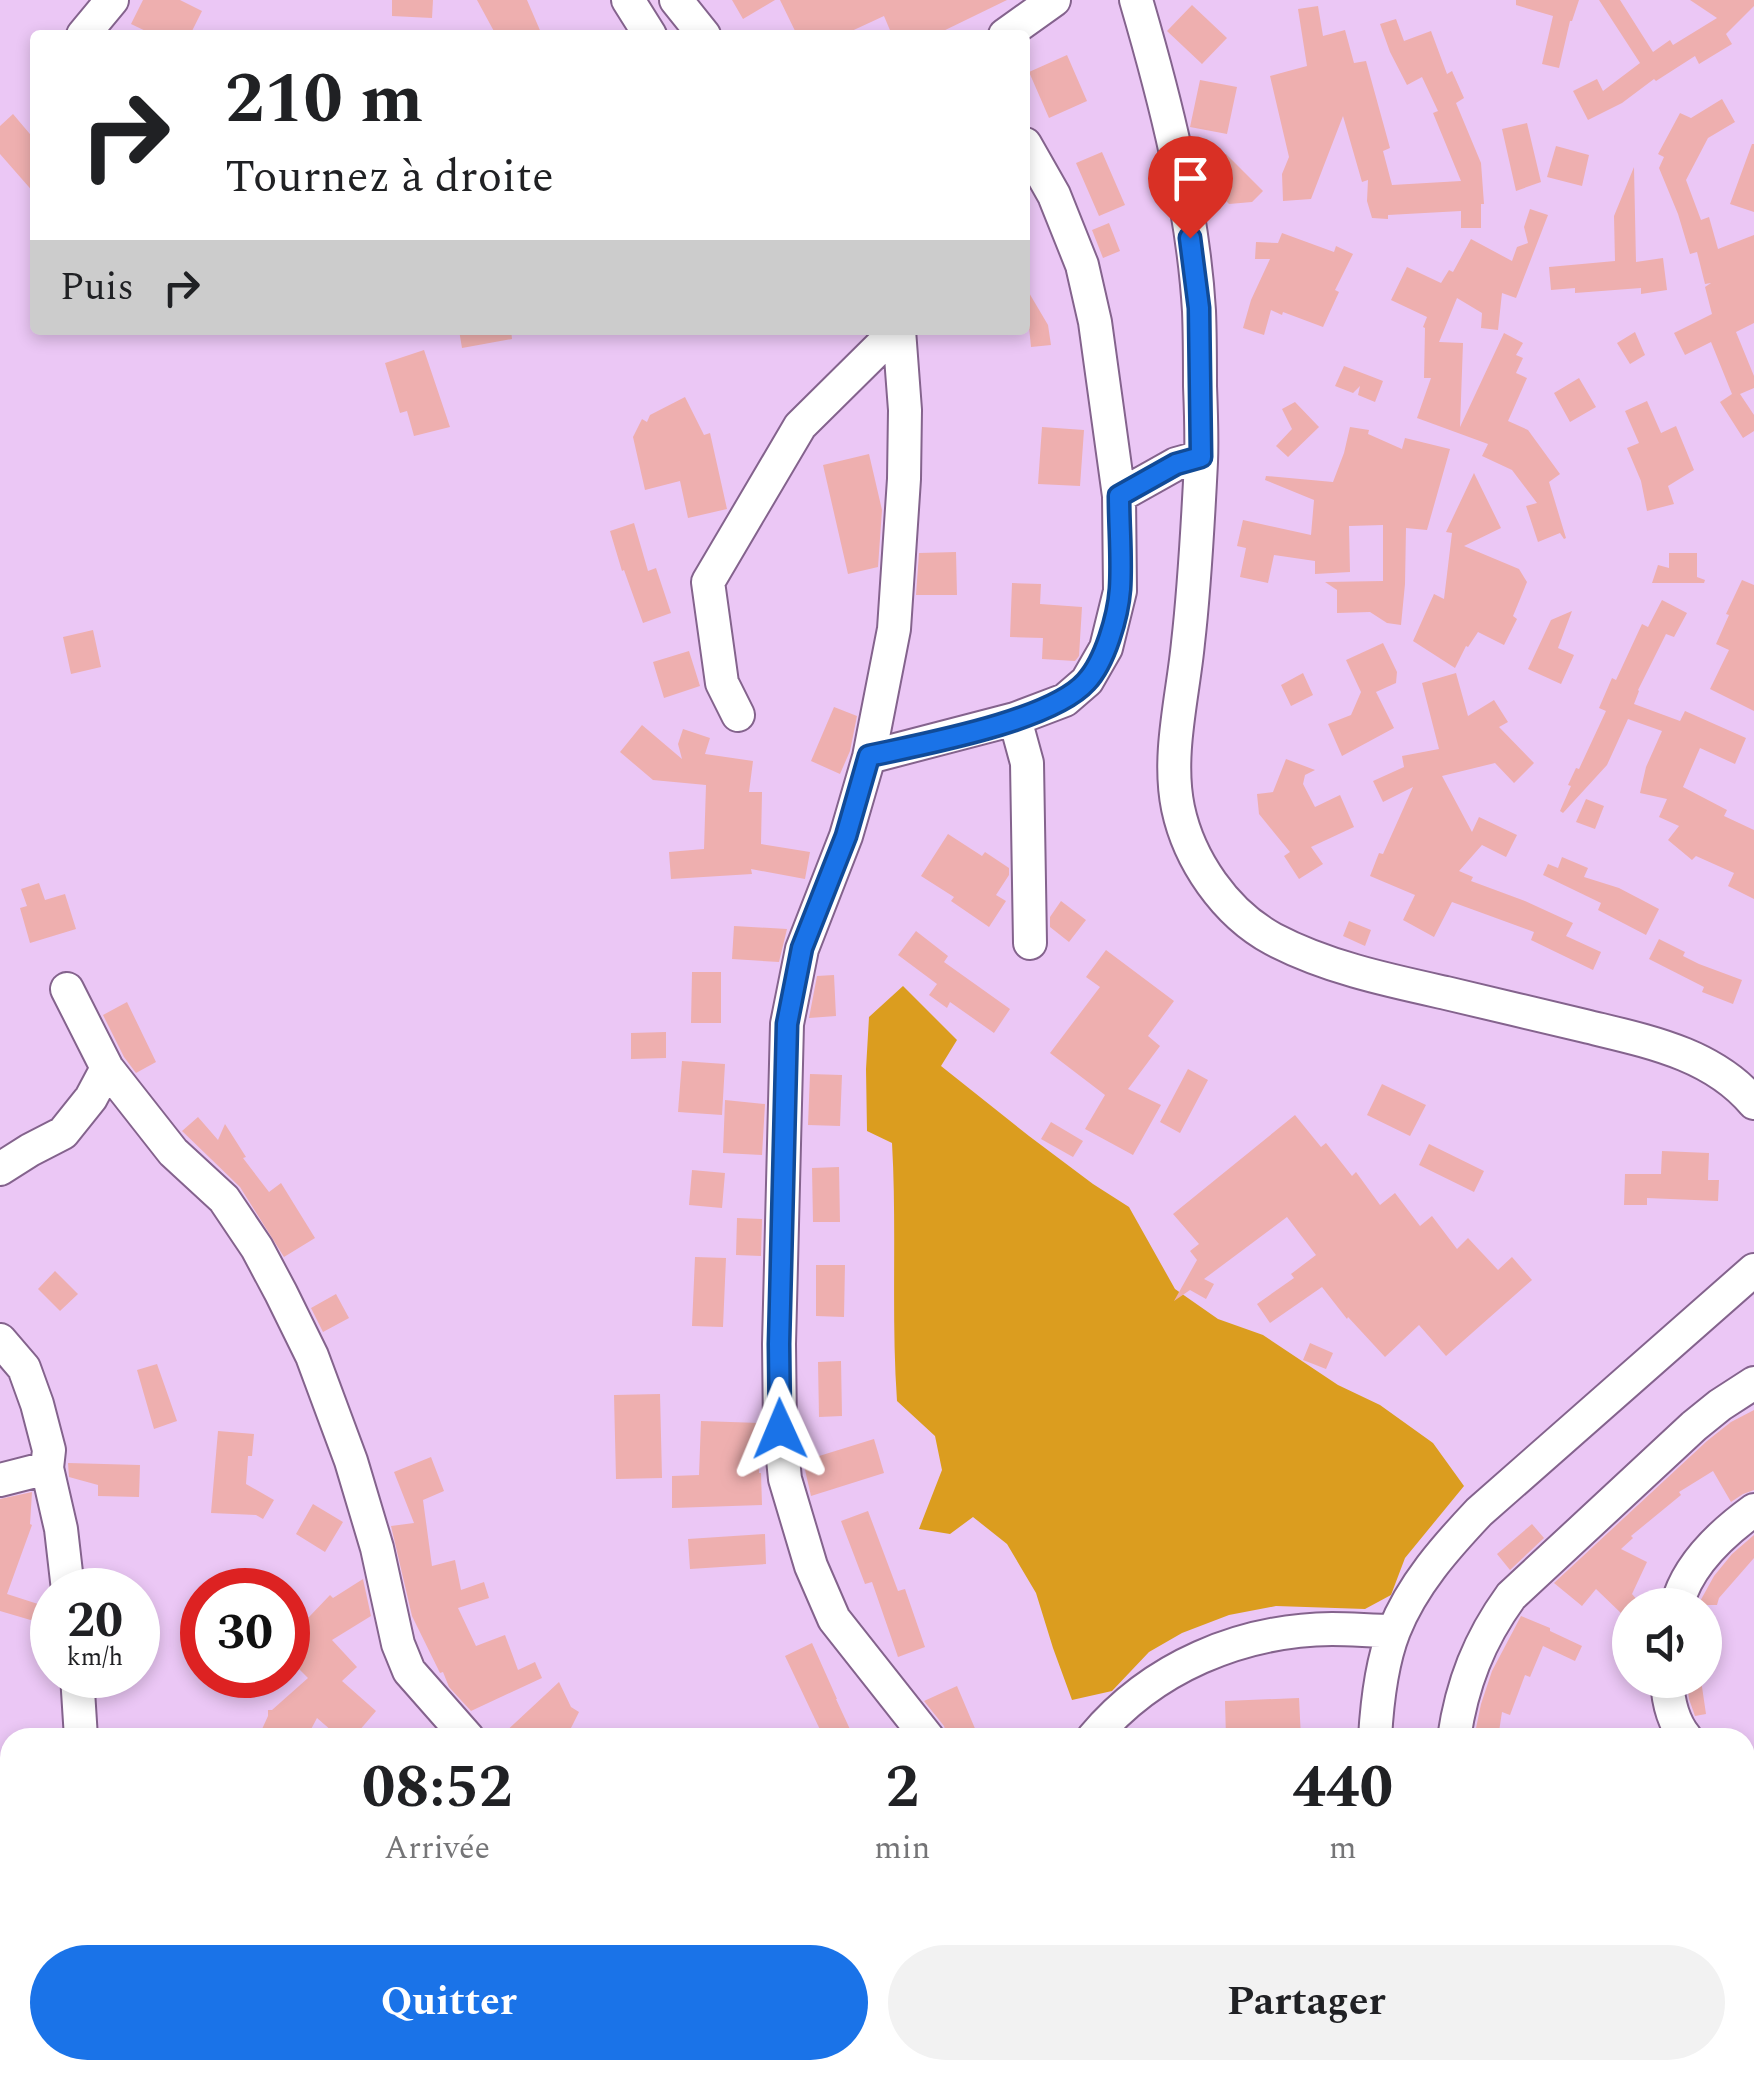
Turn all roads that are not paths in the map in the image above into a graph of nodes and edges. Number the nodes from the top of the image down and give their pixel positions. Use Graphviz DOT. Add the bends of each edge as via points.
graph roads {
  1 [pos="112,0"];
  2 [pos="628,0"];
  3 [pos="674,0"];
  4 [pos="1054,0"];
  5 [pos="1136,0"];
  6 [pos="86,30"];
  7 [pos="647,30"];
  8 [pos="667,30"];
  9 [pos="700,30"];
  10 [pos="1012,30"];
  11 [pos="1030,153"];
  12 [pos="893,335"];
  13 [pos="898,335"];
  14 [pos="1201,457"];
  15 [pos="1119,496"];
  16 [pos="738,715"];
  17 [pos="1015,719"];
  18 [pos="869,756"];
  19 [pos="1030,944"];
  20 [pos="67,989"];
  21 [pos="107,1068"];
  22 [pos="1754,1103"];
  23 [pos="0,1169"];
  24 [pos="1754,1270"];
  25 [pos="0,1340"];
  26 [pos="1754,1383"];
  27 [pos="47,1468"];
  28 [pos="0,1480"];
  29 [pos="1754,1510"];
  30 [pos="65,1568"];
  31 [pos="1682,1588"];
  32 [pos="1394,1631"];
  33 [pos="78,1698"];
  34 [pos="1668,1698"];
  35 [pos="80,1728"];
  36 [pos="459,1728"];
  37 [pos="920,1728"];
  38 [pos="1100,1728"];
  39 [pos="1375,1728"];
  40 [pos="1457,1728"];
  41 [pos="1678,1728"];
  1 -- 6 [label="street"];
  2 -- 7 [label="street"];
  3 -- 8 [label="street"];
  3 -- 9 [label="street"];
  4 -- 10 [label="street"];
  5 -- 14 [label="street" via="1186,203 1199,308"];
  11 -- 15 [label="street" via="1082,264"];
  12 -- 16 [label="street" via="800,426 708,582 722,683"];
  13 -- 18 [label="street" via="905,410 894,628"];
  14 -- 15 [label="street"];
  14 -- 22 [label="street" via="1174,777 1190,850 1215,887 1271,938 1326,962 1657,1044 1704,1063"];
  15 -- 17 [label="street" via="1120,591 1106,648 1088,681 1065,700"];
  17 -- 18 [label="street"];
  17 -- 19 [label="street" via="1026,763"];
  18 -- 37 [label="street" via="802,948 787,1024 780,1429 785,1479 810,1566 834,1619"];
  20 -- 21 [label="street"];
  21 -- 23 [label="street" via="63,1133"];
  21 -- 36 [label="street" via="173,1152 224,1200 281,1292 351,1460 398,1644 409,1670"];
  24 -- 32 [label="street" via="1479,1512 1442,1552"];
  25 -- 27 [label="street" via="24,1368 49,1450"];
  26 -- 40 [label="street" via="1694,1426 1511,1596 1475,1655"];
  27 -- 28 [label="street"];
  27 -- 30 [label="street"];
  29 -- 31 [label="street"];
  32 -- 38 [label="street" via="1296,1631 1221,1648 1164,1676"];
  32 -- 39 [label="street"];
  33 -- 35 [label="street"];
  34 -- 41 [label="street"];
}
